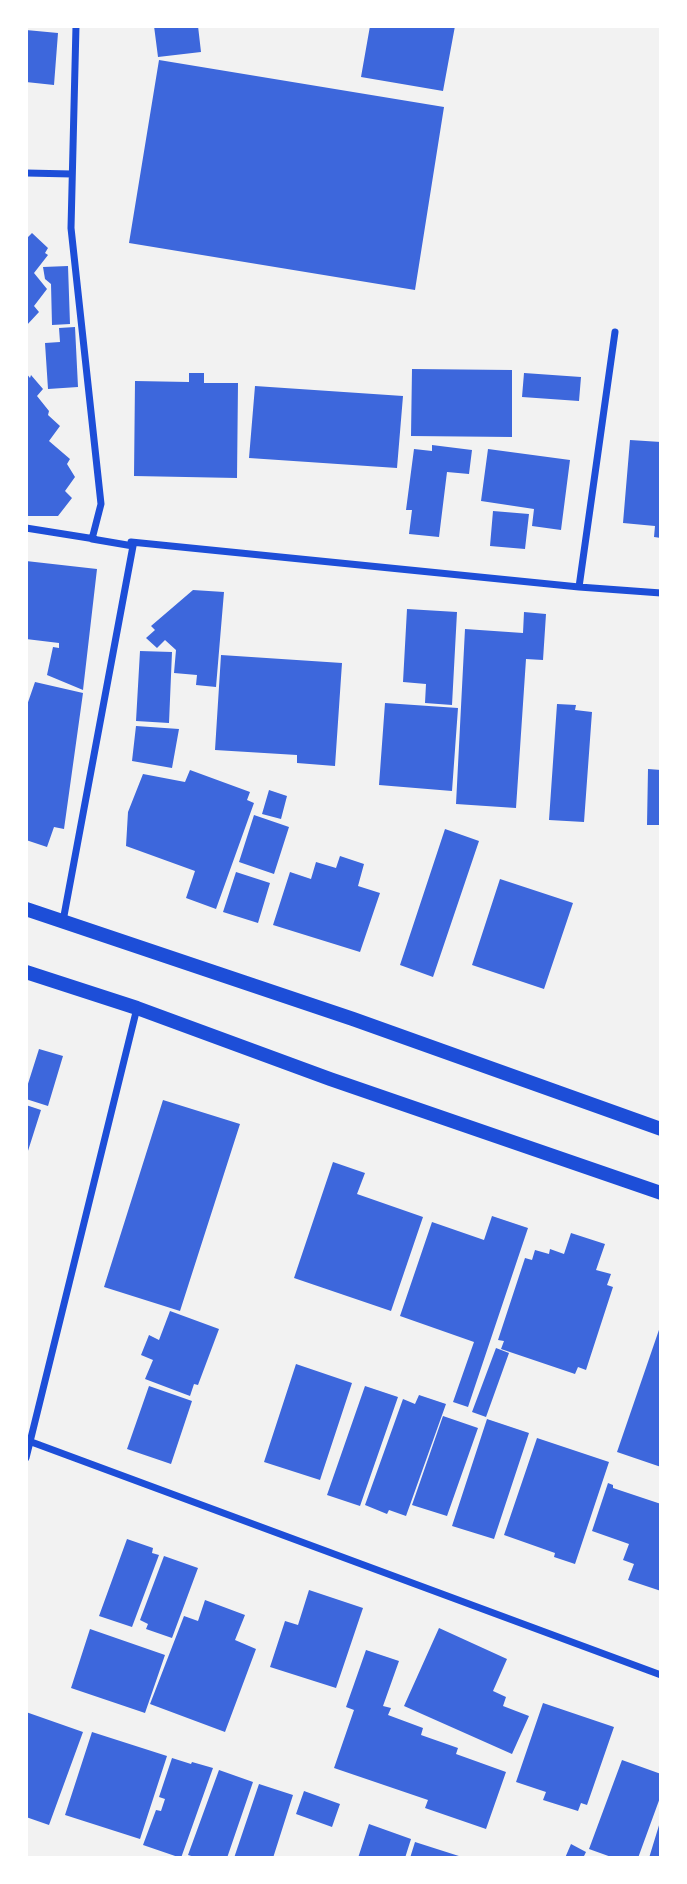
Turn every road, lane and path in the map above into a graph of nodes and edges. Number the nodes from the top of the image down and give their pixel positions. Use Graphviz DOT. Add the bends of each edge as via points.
graph roads {
  1 [pos="76,26"];
  2 [pos="26,173"];
  3 [pos="72,174"];
  4 [pos="615,332"];
  5 [pos="26,528"];
  6 [pos="92,538"];
  7 [pos="579,587"];
  8 [pos="661,593"];
  9 [pos="26,909"];
  10 [pos="63,921"];
  11 [pos="26,972"];
  12 [pos="137,1008"];
  13 [pos="661,1129"];
  14 [pos="661,1193"];
  15 [pos="28,1441"];
  16 [pos="26,1458"];
  17 [pos="661,1675"];
  1 -- 3 [label="street"];
  2 -- 3 [label="street"];
  3 -- 6 [label="street" via="71,228 101,504"];
  4 -- 7 [label="street"];
  5 -- 6 [label="street"];
  6 -- 7 [label="street"];
  6 -- 10 [label="street" via="133,545"];
  7 -- 8 [label="street"];
  9 -- 10 [label="main road"];
  10 -- 13 [label="main road"];
  11 -- 12 [label="main road"];
  12 -- 14 [label="main road"];
  12 -- 15 [label="street"];
  15 -- 16 [label="street"];
  15 -- 17 [label="street"];
}
